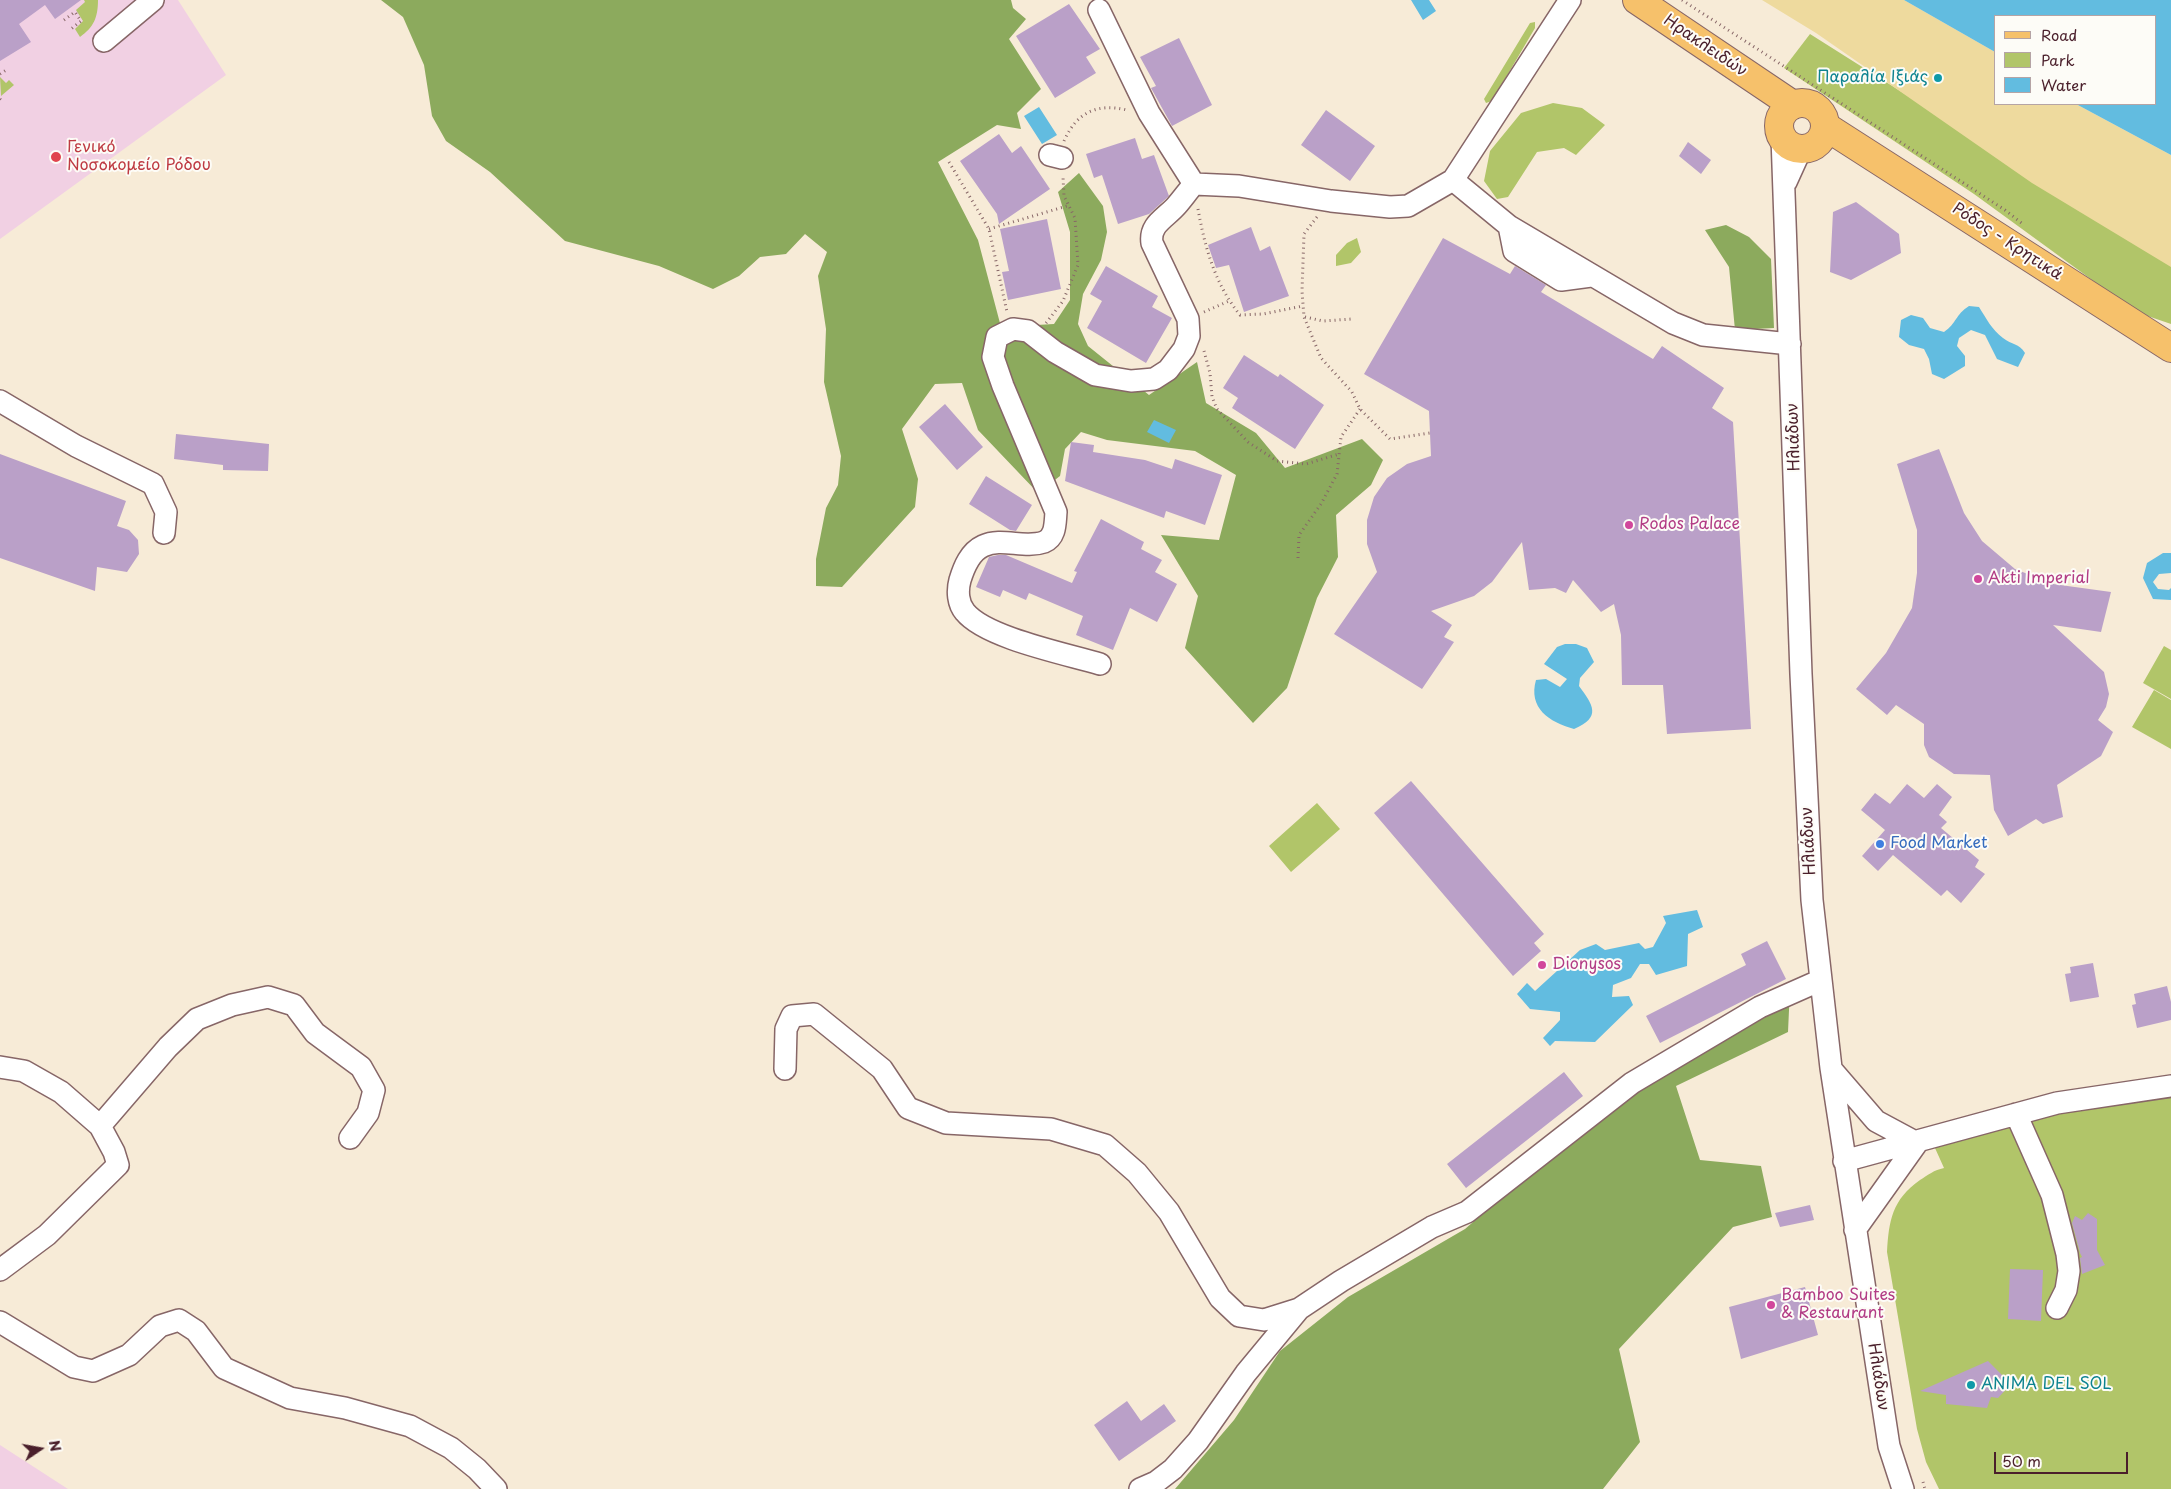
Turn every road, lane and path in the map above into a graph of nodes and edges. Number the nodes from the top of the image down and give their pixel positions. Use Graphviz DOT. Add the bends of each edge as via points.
graph roads {
  1 [pos="153,0"];
  2 [pos="1570,0"];
  3 [pos="1637,0"];
  4 [pos="1682,0"];
  5 [pos="1099,10"];
  6 [pos="64,20"];
  7 [pos="71,28"];
  8 [pos="104,40"];
  9 [pos="8,69"];
  10 [pos="0,74"];
  11 [pos="1149,113"];
  12 [pos="1803,125"];
  13 [pos="949,162"];
  14 [pos="1453,180"];
  15 [pos="1194,184"];
  16 [pos="1331,201"];
  17 [pos="1067,206"];
  18 [pos="2028,228"];
  19 [pos="989,229"];
  20 [pos="1229,301"];
  21 [pos="1303,306"];
  22 [pos="1304,317"];
  23 [pos="1352,319"];
  24 [pos="1189,328"];
  25 [pos="1026,330"];
  26 [pos="1790,344"];
  27 [pos="2171,348"];
  28 [pos="0,401"];
  29 [pos="1360,409"];
  30 [pos="1430,434"];
  31 [pos="1339,454"];
  32 [pos="164,533"];
  33 [pos="1298,558"];
  34 [pos="1100,664"];
  35 [pos="1820,980"];
  36 [pos="0,1068"];
  37 [pos="1831,1068"];
  38 [pos="785,1069"];
  39 [pos="2171,1086"];
  40 [pos="2016,1114"];
  41 [pos="100,1126"];
  42 [pos="350,1138"];
  43 [pos="1918,1143"];
  44 [pos="1844,1161"];
  45 [pos="1855,1230"];
  46 [pos="0,1270"];
  47 [pos="2057,1308"];
  48 [pos="1299,1309"];
  49 [pos="0,1322"];
  50 [pos="1912,1485"];
  51 [pos="496,1489"];
  52 [pos="1140,1489"];
  53 [pos="1925,1489"];
  1 -- 8 [label="street"];
  2 -- 14 [label="street"];
  3 -- 12 [label="main road, Ηρακλειδών"];
  4 -- 18 [label="path"];
  5 -- 11 [label="street"];
  6 -- 7 [label="path" via="75,12 81,21"];
  9 -- 10 [label="path"];
  11 -- 15 [label="street"];
  11 -- 17 [label="path" via="1139,114 1112,106 1090,110 1080,117 1056,157"];
  12 -- 26 [label="street, Ηλιάδων" via="1784,186"];
  12 -- 27 [label="main road, Ρόδος - Κρητικά"];
  13 -- 19 [label="path"];
  14 -- 16 [label="street" via="1408,206"];
  14 -- 26 [label="street" via="1509,226 1673,323 1703,335"];
  15 -- 16 [label="street" via="1239,186"];
  15 -- 20 [label="path" via="1204,241"];
  15 -- 24 [label="street" via="1150,234"];
  16 -- 21 [label="path" via="1304,234"];
  17 -- 19 [label="path"];
  17 -- 25 [label="path" via="1075,218 1078,265 1063,301"];
  19 -- 25 [label="path" via="1004,302"];
  20 -- 21 [label="path" via="1240,315"];
  20 -- 24 [label="path"];
  21 -- 22 [label="path"];
  22 -- 23 [label="path" via="1323,321"];
  22 -- 29 [label="path" via="1321,358 1352,392"];
  24 -- 25 [label="street" via="1184,349 1168,370 1154,379 1131,381 1095,375 1078,367"];
  24 -- 31 [label="path" via="1206,353 1212,397 1217,409 1248,442 1277,461 1306,464"];
  25 -- 34 [label="street" via="997,337 992,357 1056,512 1055,531 1045,542 1000,542 982,546 966,562 959,584 959,604 966,614 996,633"];
  26 -- 35 [label="street, Ηλιάδων" via="1807,816"];
  28 -- 32 [label="street" via="76,446 152,484 166,512"];
  29 -- 30 [label="path" via="1390,439"];
  29 -- 31 [label="path" via="1341,437"];
  31 -- 33 [label="path" via="1337,474 1321,504 1298,535"];
  35 -- 37 [label="street, Ηλιάδων"];
  35 -- 48 [label="street" via="1760,1007 1632,1083 1468,1212 1432,1227"];
  36 -- 41 [label="street" via="24,1071 61,1092"];
  37 -- 43 [label="street" via="1876,1121"];
  37 -- 44 [label="street, Ηλιάδων"];
  38 -- 48 [label="street" via="786,1029 792,1016 814,1014 882,1069 908,1108 946,1123 1051,1129 1105,1145 1137,1173 1169,1212 1220,1298 1239,1316 1264,1320"];
  39 -- 40 [label="street" via="2057,1103"];
  40 -- 43 [label="street"];
  40 -- 47 [label="street" via="2052,1195 2067,1254 2066,1290"];
  41 -- 42 [label="street" via="168,1046 197,1019 232,1005 268,997 294,1004 315,1033 361,1067 370,1082 374,1090 368,1113"];
  41 -- 46 [label="street" via="118,1166 47,1235"];
  43 -- 44 [label="street"];
  43 -- 45 [label="street"];
  44 -- 45 [label="street, Ηλιάδων"];
  45 -- 50 [label="street, Ηλιάδων" via="1889,1446"];
  48 -- 52 [label="street" via="1251,1366 1174,1469"];
  49 -- 51 [label="street" via="74,1367 94,1372 129,1355 160,1326 179,1320 196,1331 224,1368 290,1398 345,1408 410,1426 451,1448"];
  50 -- 53 [label="path"];
}
